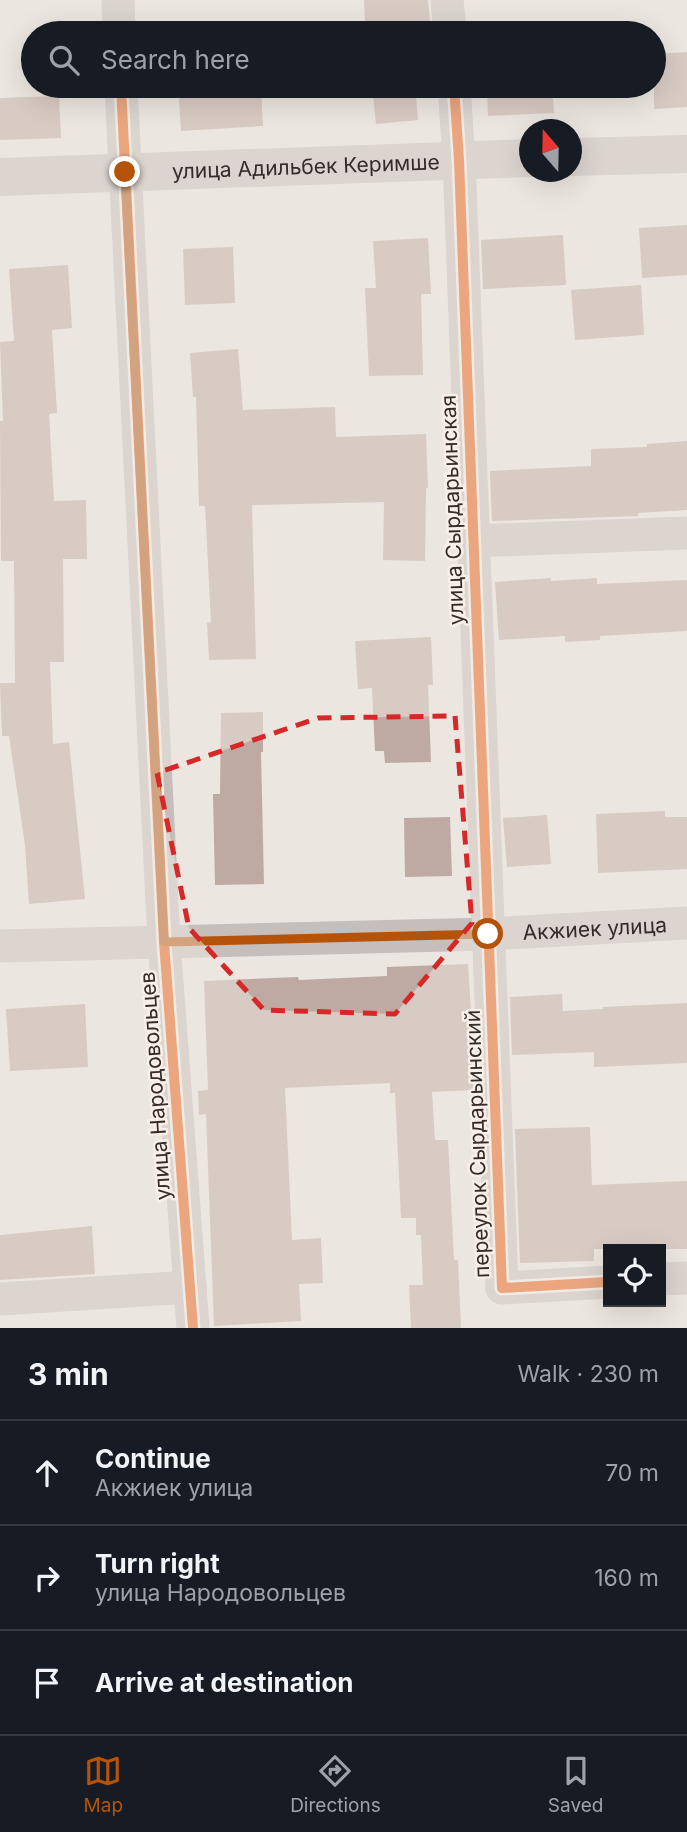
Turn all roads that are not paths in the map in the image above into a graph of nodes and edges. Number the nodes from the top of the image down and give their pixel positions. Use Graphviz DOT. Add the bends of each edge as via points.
graph roads {
  1 [pos="118,0"];
  2 [pos="447,0"];
  3 [pos="119,21"];
  4 [pos="449,21"];
  5 [pos="122,98"];
  6 [pos="455,98"];
  7 [pos="687,154"];
  8 [pos="582,157"];
  9 [pos="519,159"];
  10 [pos="459,160"];
  11 [pos="125,172"];
  12 [pos="0,177"];
  13 [pos="687,533"];
  14 [pos="472,541"];
  15 [pos="687,923"];
  16 [pos="488,934"];
  17 [pos="164,942"];
  18 [pos="0,946"];
  19 [pos="687,1278"];
  20 [pos="666,1279"];
  21 [pos="603,1282"];
  22 [pos="190,1287"];
  23 [pos="0,1299"];
  24 [pos="192,1328"];
  1 -- 3 [label="street"];
  2 -- 4 [label="street"];
  5 -- 11 [label="street, улица Народовольцев"];
  6 -- 10 [label="street, улица Сырдарьинская"];
  7 -- 8 [label="street"];
  9 -- 10 [label="street, улица Адильбек Керимше"];
  10 -- 11 [label="street, улица Адильбек Керимше"];
  10 -- 14 [label="street, улица Сырдарьинская"];
  11 -- 12 [label="street, улица Адильбек Керимше"];
  11 -- 17 [label="street, улица Народовольцев"];
  13 -- 14 [label="street"];
  14 -- 16 [label="street, улица Сырдарьинская"];
  15 -- 16 [label="street, Акжиек улица"];
  16 -- 17 [label="street, Акжиек улица"];
  16 -- 21 [label="street, переулок Сырдарьинский" via="502,1288"];
  17 -- 18 [label="street, Акжиек улица"];
  17 -- 22 [label="street, улица Народовольцев"];
  19 -- 20 [label="street"];
  22 -- 23 [label="street"];
  22 -- 24 [label="street, улица Народовольцев"];
}
